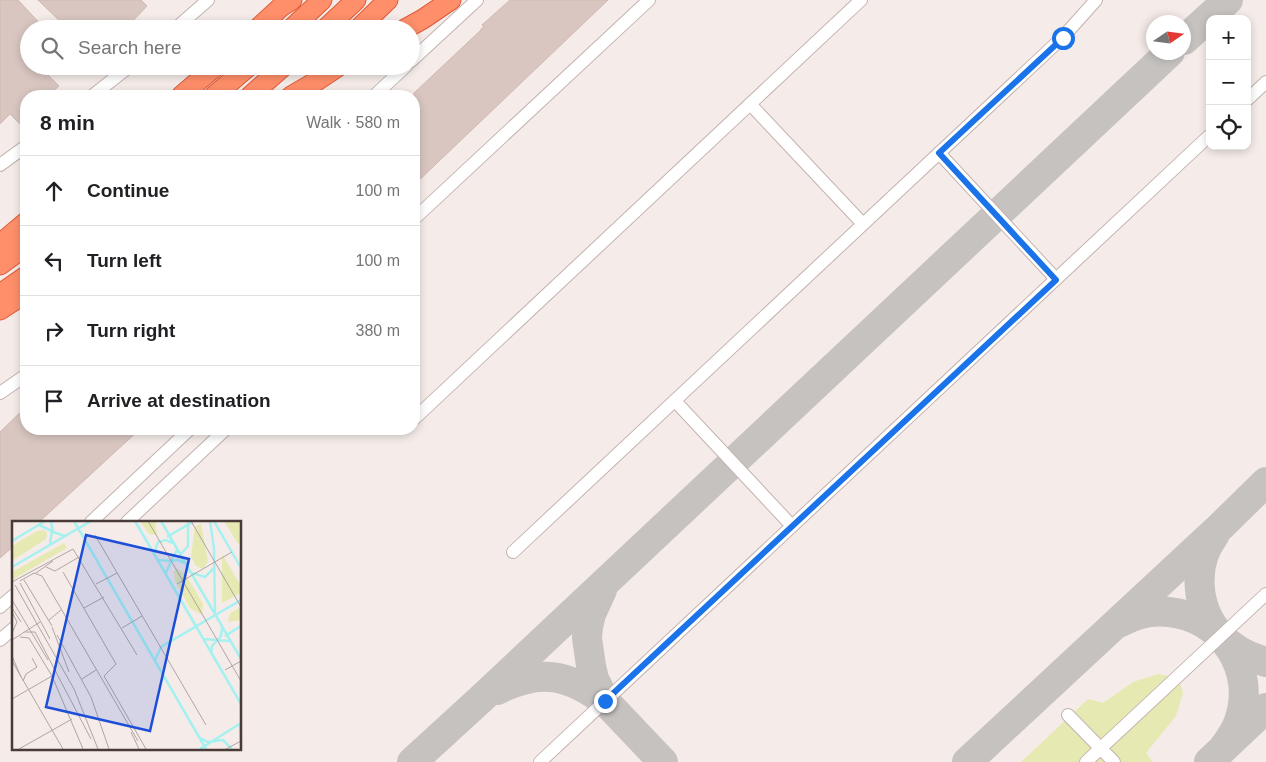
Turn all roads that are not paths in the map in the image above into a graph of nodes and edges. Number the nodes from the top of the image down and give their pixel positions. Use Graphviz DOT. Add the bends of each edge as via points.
graph roads {
  1 [pos="208,0"];
  2 [pos="322,0"];
  3 [pos="356,0"];
  4 [pos="388,0"];
  5 [pos="451,0"];
  6 [pos="477,0"];
  7 [pos="649,0"];
  8 [pos="862,0"];
  9 [pos="1096,0"];
  10 [pos="286,2"];
  11 [pos="185,20"];
  12 [pos="267,20"];
  13 [pos="301,20"];
  14 [pos="335,20"];
  15 [pos="367,20"];
  16 [pos="420,21"];
  17 [pos="420,53"];
  18 [pos="119,75"];
  19 [pos="206,75"];
  20 [pos="238,75"];
  21 [pos="274,75"];
  22 [pos="308,75"];
  23 [pos="326,75"];
  24 [pos="396,75"];
  25 [pos="1266,82"];
  26 [pos="100,90"];
  27 [pos="188,90"];
  28 [pos="221,90"];
  29 [pos="257,90"];
  30 [pos="292,90"];
  31 [pos="301,90"];
  32 [pos="380,90"];
  33 [pos="1251,96"];
  34 [pos="750,104"];
  35 [pos="1206,139"];
  36 [pos="20,150"];
  37 [pos="939,153"];
  38 [pos="0,165"];
  39 [pos="420,213"];
  40 [pos="863,224"];
  41 [pos="20,227"];
  42 [pos="0,244"];
  43 [pos="20,250"];
  44 [pos="0,265"];
  45 [pos="20,280"];
  46 [pos="1056,280"];
  47 [pos="0,294"];
  48 [pos="20,297"];
  49 [pos="0,310"];
  50 [pos="20,379"];
  51 [pos="0,393"];
  52 [pos="675,401"];
  53 [pos="420,413"];
  54 [pos="184,435"];
  55 [pos="220,435"];
  56 [pos="92,521"];
  57 [pos="127,521"];
  58 [pos="792,526"];
  59 [pos="513,552"];
  60 [pos="1266,594"];
  61 [pos="12,596"];
  62 [pos="0,608"];
  63 [pos="12,630"];
  64 [pos="0,640"];
  65 [pos="1068,715"];
  66 [pos="1101,748"];
  67 [pos="540,762"];
  68 [pos="1086,762"];
  69 [pos="1114,762"];
  1 -- 11 [label="street"];
  2 -- 13 [label="highway"];
  3 -- 14 [label="highway"];
  4 -- 15 [label="highway"];
  5 -- 16 [label="highway"];
  6 -- 17 [label="street"];
  7 -- 39 [label="street"];
  8 -- 34 [label="street"];
  9 -- 37 [label="street" via="1063,38"];
  10 -- 12 [label="highway"];
  18 -- 26 [label="street"];
  19 -- 27 [label="highway"];
  20 -- 28 [label="highway"];
  21 -- 29 [label="highway"];
  22 -- 30 [label="highway"];
  23 -- 31 [label="highway"];
  24 -- 32 [label="street"];
  25 -- 33 [label="street"];
  34 -- 40 [label="street"];
  34 -- 53 [label="street"];
  35 -- 46 [label="street"];
  36 -- 38 [label="street"];
  37 -- 40 [label="street"];
  37 -- 46 [label="street"];
  40 -- 52 [label="street"];
  41 -- 42 [label="highway"];
  43 -- 44 [label="highway"];
  45 -- 47 [label="highway"];
  46 -- 58 [label="street"];
  48 -- 49 [label="highway"];
  50 -- 51 [label="street"];
  52 -- 58 [label="street"];
  52 -- 59 [label="street"];
  54 -- 56 [label="street"];
  55 -- 57 [label="street"];
  58 -- 67 [label="street"];
  60 -- 66 [label="street"];
  61 -- 62 [label="street"];
  63 -- 64 [label="street"];
  65 -- 66 [label="street"];
  66 -- 68 [label="street"];
  66 -- 69 [label="street"];
}
